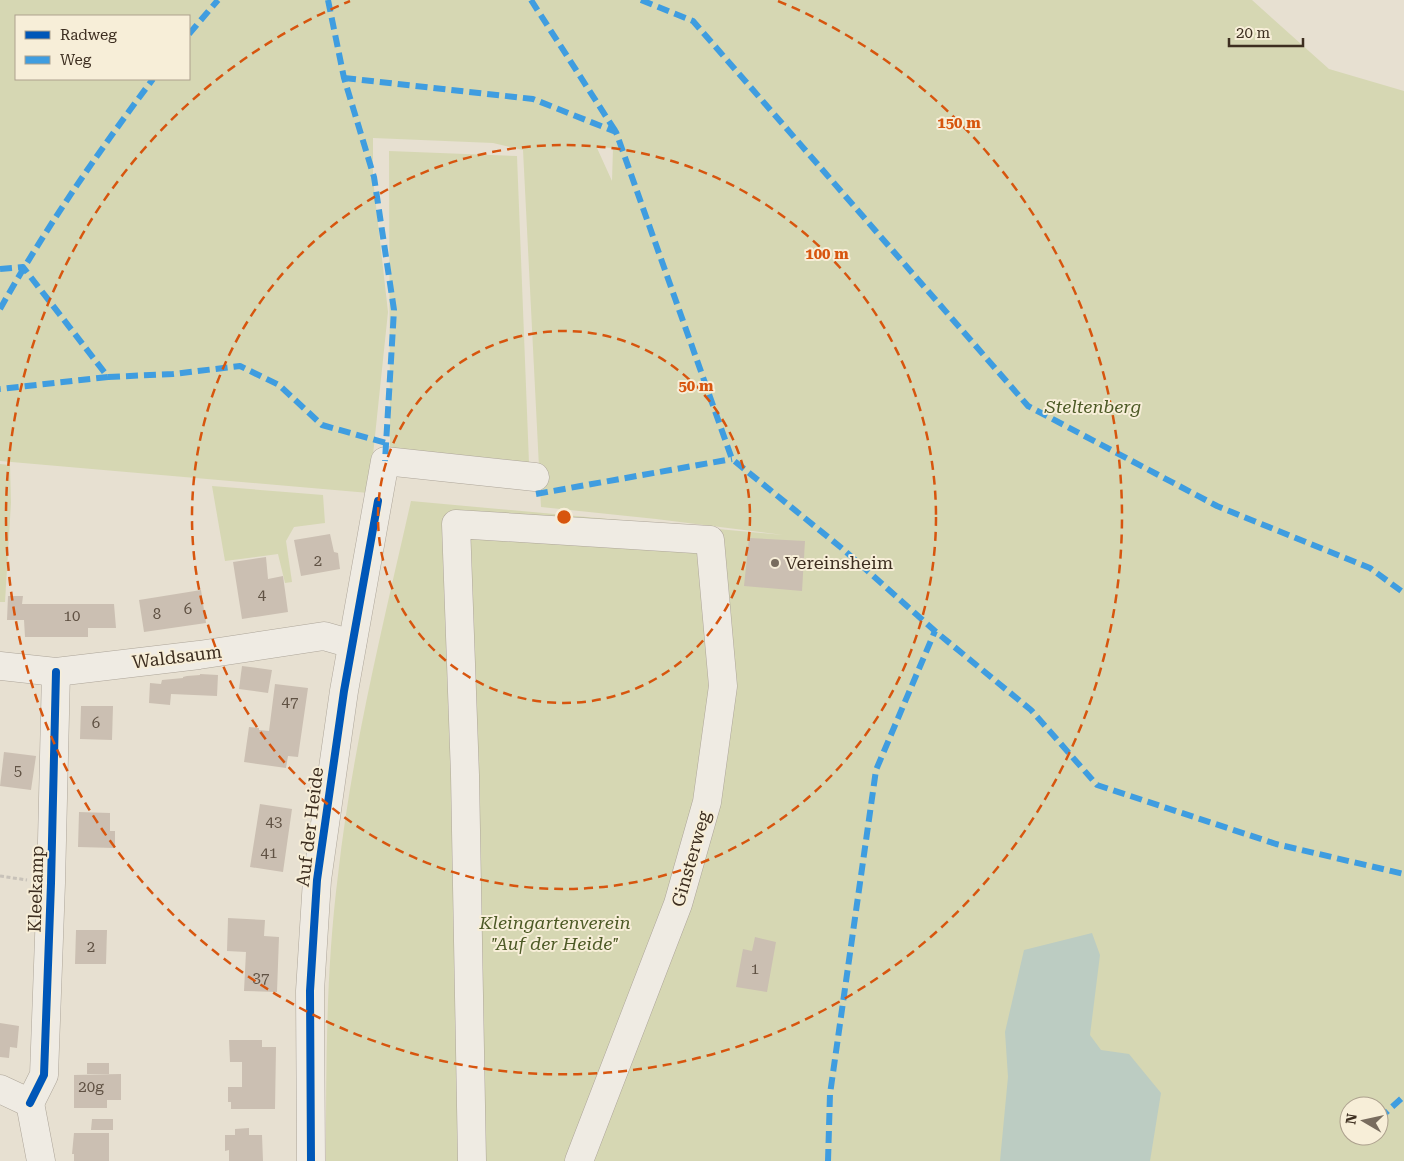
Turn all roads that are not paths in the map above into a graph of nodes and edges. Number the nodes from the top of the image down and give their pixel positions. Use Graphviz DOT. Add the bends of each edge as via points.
graph roads {
  1 [pos="534,477"];
  2 [pos="352,644"];
  3 [pos="0,666"];
  4 [pos="56,672"];
  5 [pos="0,1089"];
  6 [pos="30,1103"];
  7 [pos="41,1161"];
  8 [pos="311,1161"];
  9 [pos="472,1161"];
  10 [pos="578,1161"];
  1 -- 2 [label="street, Auf der Heide" via="386,461"];
  2 -- 4 [label="street, Waldsaum" via="324,636"];
  2 -- 8 [label="street, Auf der Heide" via="318,880 310,991"];
  3 -- 4 [label="street, Waldsaum"];
  4 -- 6 [label="street, Kleekamp" via="44,1075"];
  5 -- 6 [label="street"];
  6 -- 7 [label="street"];
  9 -- 10 [label="street, Ginsterweg" via="456,524 710,540 723,686 707,802 678,904"];
}
